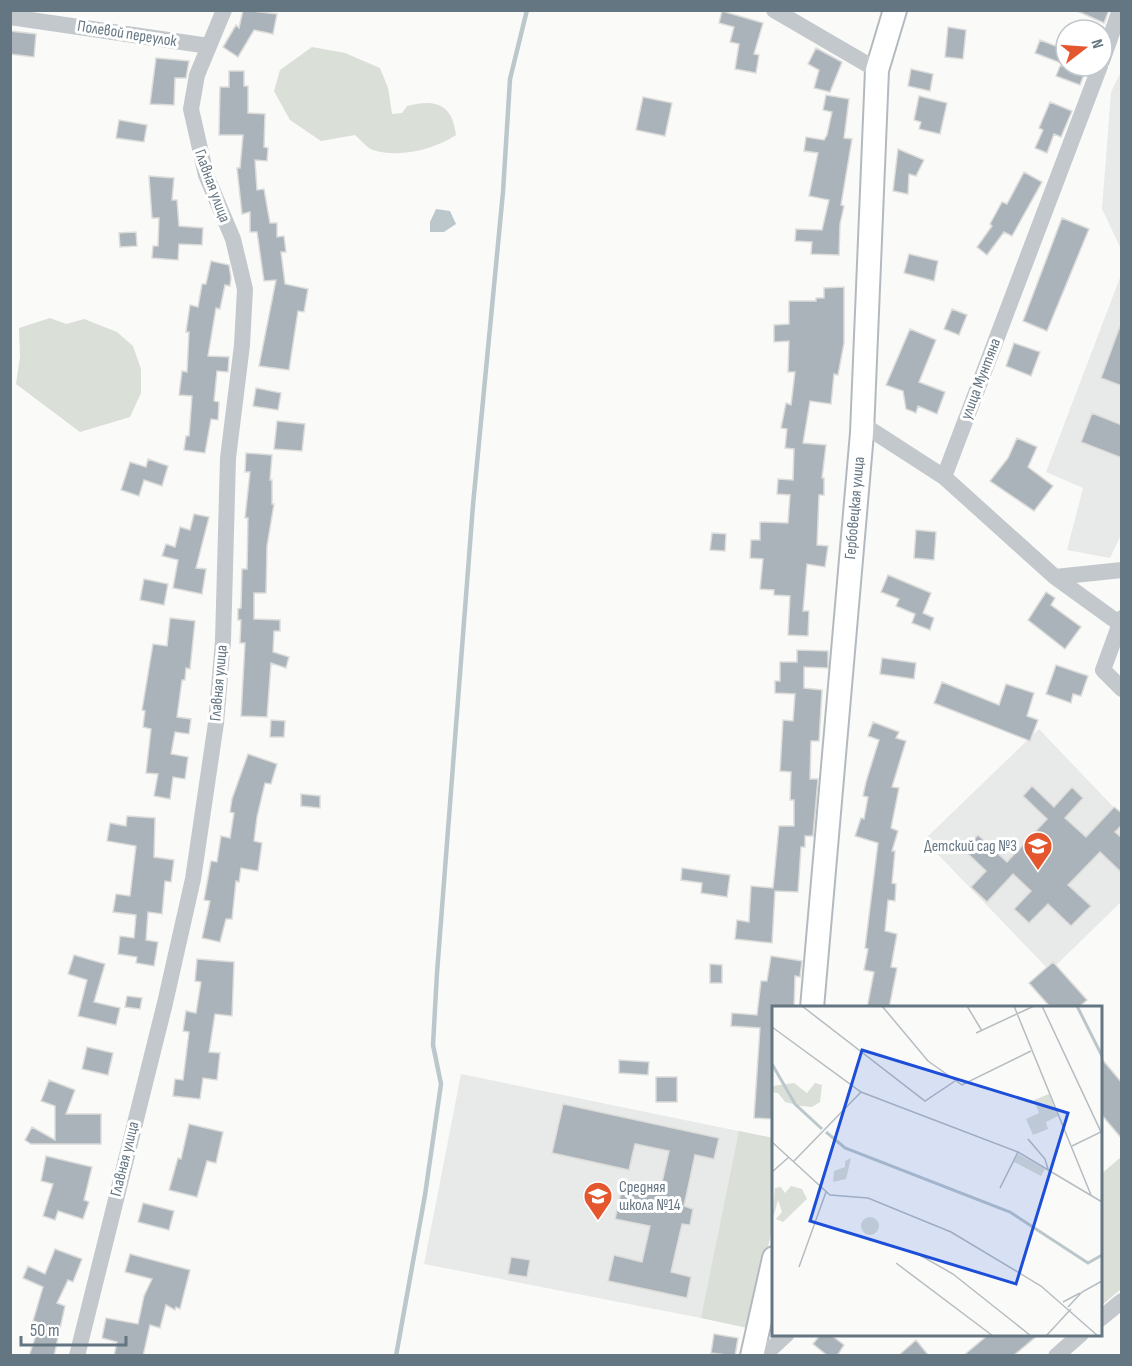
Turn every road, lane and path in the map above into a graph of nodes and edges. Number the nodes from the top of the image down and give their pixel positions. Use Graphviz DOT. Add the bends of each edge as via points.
graph roads {
  1 [pos="224,10"];
  2 [pos="774,10"];
  3 [pos="895,10"];
  4 [pos="1120,10"];
  5 [pos="10,17"];
  6 [pos="1114,27"];
  7 [pos="208,46"];
  8 [pos="877,70"];
  9 [pos="1095,78"];
  10 [pos="862,424"];
  11 [pos="944,477"];
  12 [pos="1122,570"];
  13 [pos="1056,577"];
  14 [pos="1121,621"];
  15 [pos="1122,689"];
  16 [pos="812,1006"];
  17 [pos="772,1267"];
  18 [pos="1122,1301"];
  19 [pos="1102,1318"];
  20 [pos="786,1336"];
  21 [pos="1081,1336"];
  22 [pos="753,1352"];
  23 [pos="77,1356"];
  24 [pos="1056,1356"];
  1 -- 7 [label="street, Главная улица"];
  2 -- 8 [label="street"];
  3 -- 8 [label="street, Гербовецкая улица"];
  4 -- 6 [label="street"];
  5 -- 7 [label="street, Полевой переулок"];
  7 -- 23 [label="street, Главная улица" via="197,75 191,109 206,175 233,239 245,289 228,458 223,641 216,723 193,879"];
  8 -- 10 [label="street, Гербовецкая улица"];
  9 -- 11 [label="street, улица Мунтяна"];
  10 -- 11 [label="street"];
  10 -- 16 [label="street, Гербовецкая улица"];
  11 -- 13 [label="street"];
  12 -- 13 [label="street"];
  13 -- 14 [label="street"];
  14 -- 15 [label="street" via="1103,670"];
  17 -- 22 [label="street"];
  18 -- 19 [label="street"];
  20 -- 22 [label="street" via="772,1348"];
  21 -- 24 [label="street"];
}
